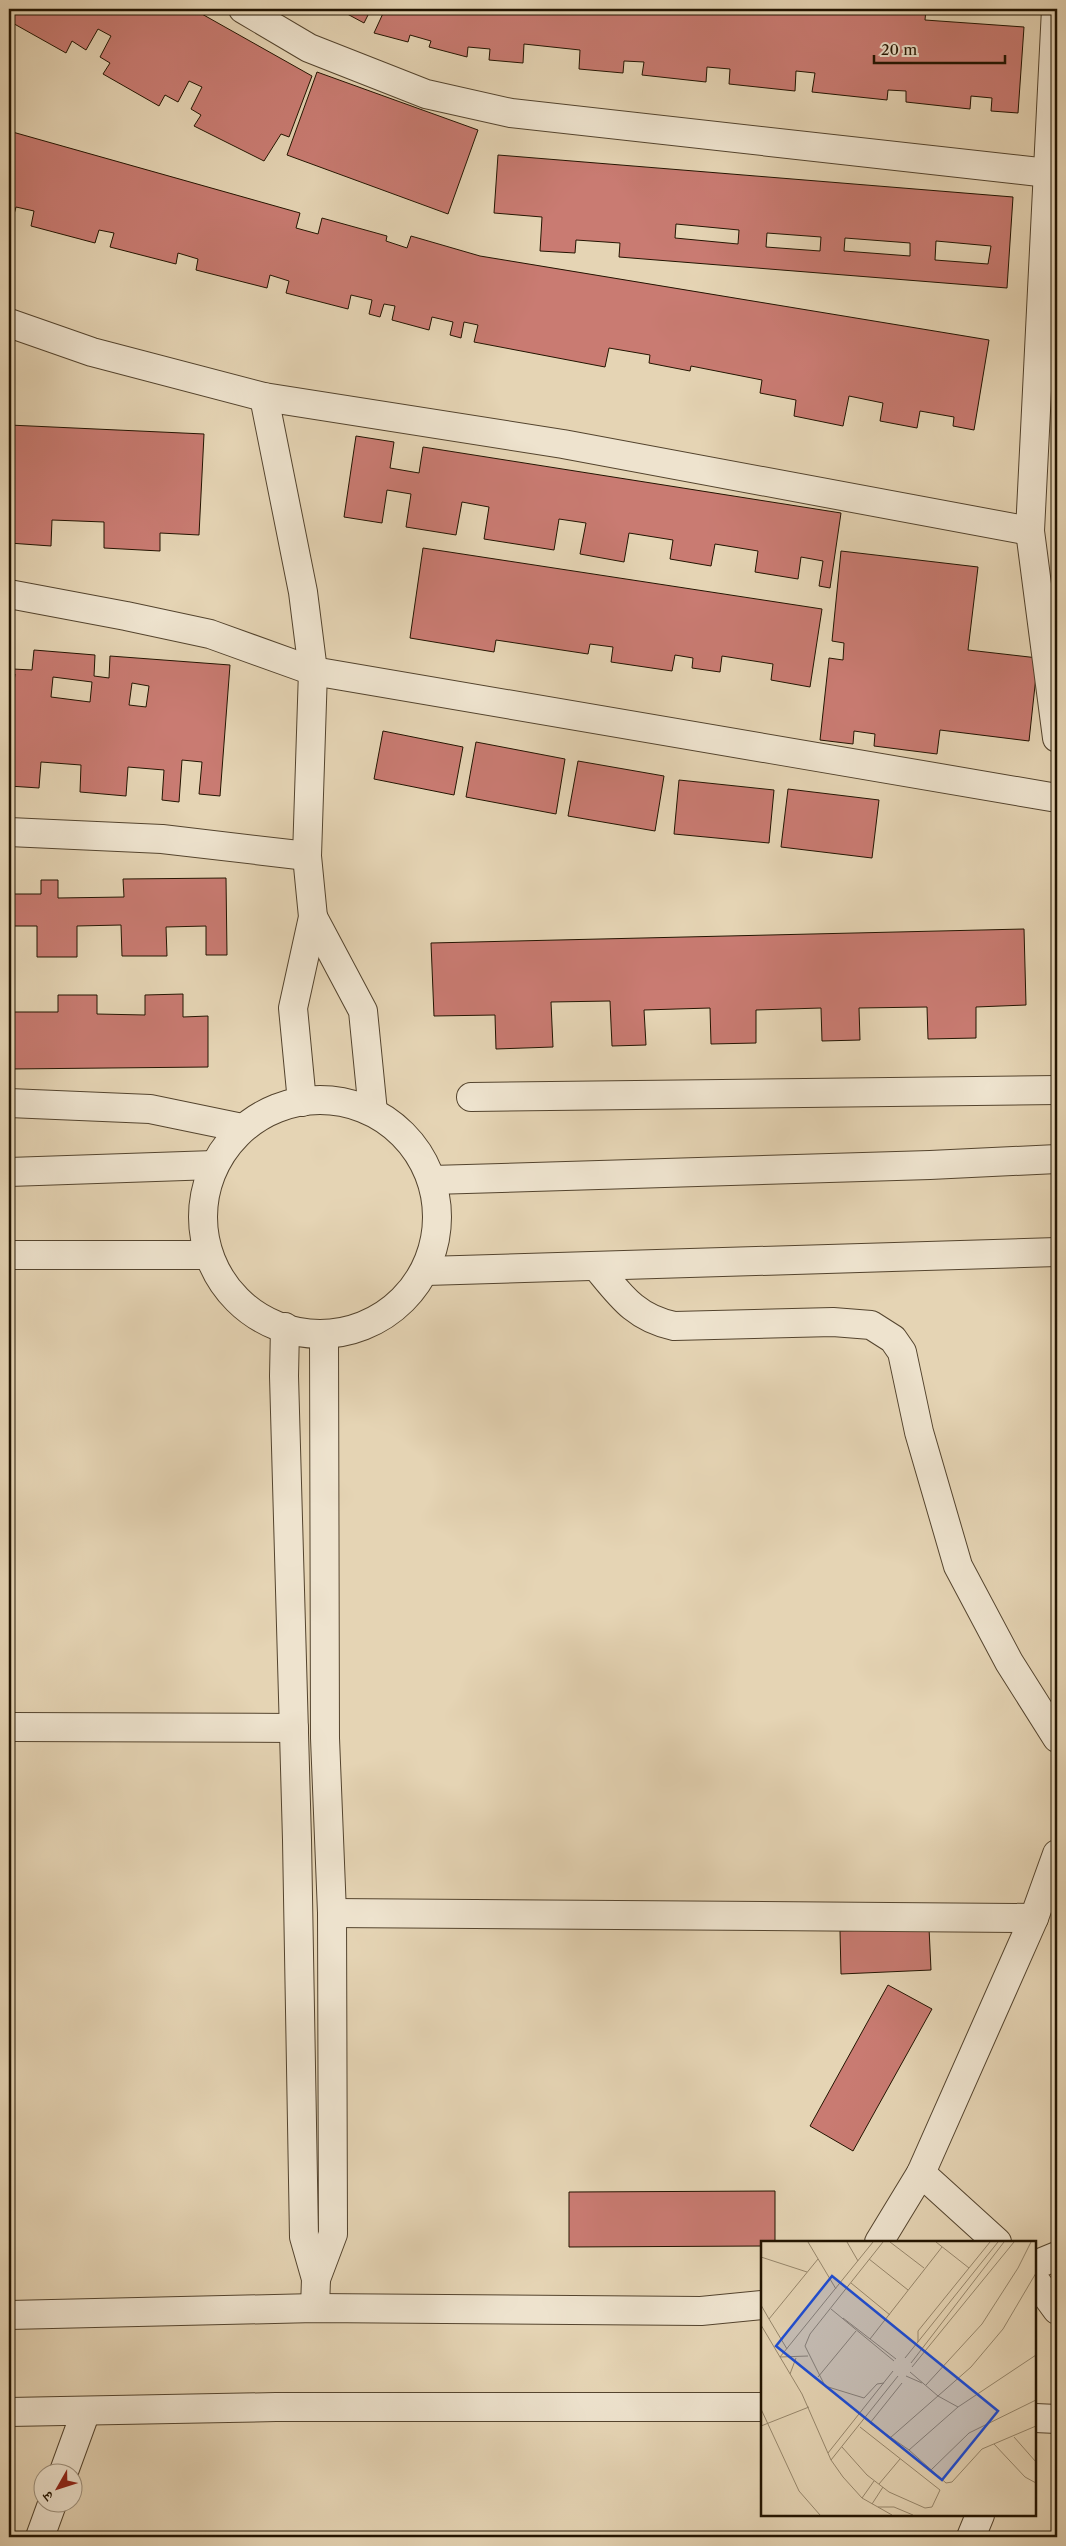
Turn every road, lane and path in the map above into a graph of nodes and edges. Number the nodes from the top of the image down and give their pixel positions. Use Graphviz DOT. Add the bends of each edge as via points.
graph roads {
  1 [pos="243,9"];
  2 [pos="1056,9"];
  3 [pos="1048,173"];
  4 [pos="9,323"];
  5 [pos="264,397"];
  6 [pos="1030,531"];
  7 [pos="9,594"];
  8 [pos="313,671"];
  9 [pos="1057,738"];
  10 [pos="1057,798"];
  11 [pos="9,832"];
  12 [pos="307,856"];
  13 [pos="313,918"];
  14 [pos="1057,1090"];
  15 [pos="471,1096"];
  16 [pos="302,1102"];
  17 [pos="9,1103"];
  18 [pos="373,1112"];
  19 [pos="242,1128"];
  20 [pos="1057,1158"];
  21 [pos="214,1165"];
  22 [pos="9,1172"];
  23 [pos="432,1180"];
  24 [pos="1057,1252"];
  25 [pos="9,1255"];
  26 [pos="208,1255"];
  27 [pos="596,1266"];
  28 [pos="426,1271"];
  29 [pos="284,1327"];
  30 [pos="324,1336"];
  31 [pos="9,1727"];
  32 [pos="294,1728"];
  33 [pos="1057,1738"];
  34 [pos="1057,1854"];
  35 [pos="332,1913"];
  36 [pos="1034,1918"];
  37 [pos="921,2173"];
  38 [pos="880,2241"];
  39 [pos="996,2241"];
  40 [pos="1057,2256"];
  41 [pos="1036,2265"];
  42 [pos="316,2279"];
  43 [pos="1036,2281"];
  44 [pos="761,2305"];
  45 [pos="315,2308"];
  46 [pos="1057,2310"];
  47 [pos="9,2315"];
  48 [pos="761,2407"];
  49 [pos="86,2411"];
  50 [pos="9,2412"];
  51 [pos="1036,2418"];
  52 [pos="1057,2419"];
  53 [pos="67,2464"];
  54 [pos="48,2514"];
  55 [pos="980,2516"];
  56 [pos="40,2537"];
  57 [pos="971,2537"];
  1 -- 3 [label="street" via="309,48 426,94 511,113"];
  2 -- 3 [label="street"];
  3 -- 6 [label="street"];
  4 -- 5 [label="street" via="92,352"];
  5 -- 6 [label="street" via="563,444"];
  5 -- 8 [label="street" via="304,592"];
  6 -- 9 [label="street"];
  7 -- 8 [label="street" via="210,634"];
  8 -- 10 [label="street"];
  8 -- 12 [label="street"];
  11 -- 12 [label="street" via="162,839"];
  12 -- 13 [label="street"];
  13 -- 16 [label="street" via="293,1008"];
  13 -- 18 [label="street" via="363,1011"];
  14 -- 15 [label="street"];
  16 -- 18 [label="street" via="328,1099"];
  16 -- 19 [label="street" via="282,1105"];
  17 -- 19 [label="street" via="150,1109"];
  18 -- 23 [label="street" via="409,1140"];
  19 -- 21 [label="street"];
  20 -- 23 [label="street" via="920,1166"];
  21 -- 22 [label="street"];
  21 -- 26 [label="street" via="202,1209"];
  23 -- 28 [label="street" via="438,1226"];
  24 -- 27 [label="street"];
  25 -- 26 [label="street"];
  26 -- 29 [label="street" via="231,1295 268,1323"];
  27 -- 28 [label="street"];
  27 -- 33 [label="street" via="638,1313 656,1323 674,1326 852,1323 871,1325 893,1339 902,1352 919,1432 958,1566 1009,1662"];
  28 -- 30 [label="street" via="398,1307 358,1330"];
  29 -- 30 [label="street"];
  29 -- 32 [label="street"];
  30 -- 35 [label="street" via="326,1738"];
  31 -- 32 [label="street"];
  32 -- 42 [label="street" via="304,2237"];
  34 -- 36 [label="street"];
  35 -- 36 [label="street"];
  35 -- 42 [label="street" via="333,2234"];
  36 -- 37 [label="street"];
  37 -- 38 [label="street"];
  37 -- 39 [label="street"];
  40 -- 41 [label="street"];
  42 -- 45 [label="street"];
  43 -- 46 [label="street"];
  44 -- 45 [label="street" via="691,2311"];
  45 -- 47 [label="street"];
  48 -- 49 [label="street" via="276,2407"];
  49 -- 50 [label="street"];
  49 -- 53 [label="street"];
  51 -- 52 [label="street"];
  54 -- 56 [label="street"];
  55 -- 57 [label="street"];
}
